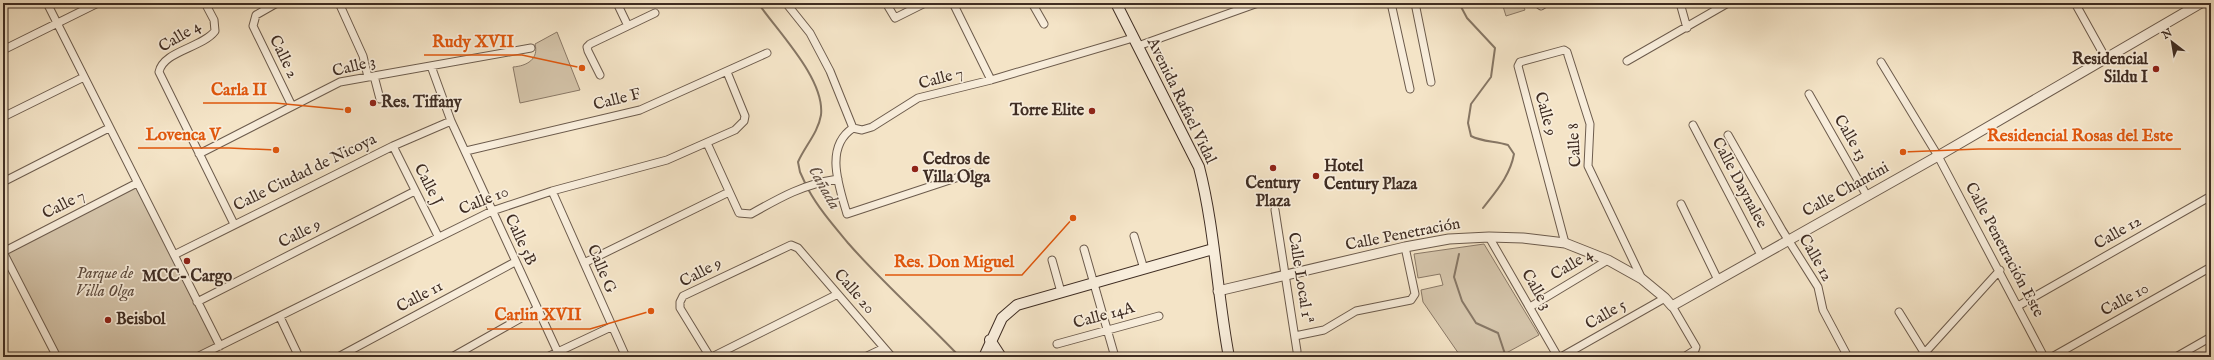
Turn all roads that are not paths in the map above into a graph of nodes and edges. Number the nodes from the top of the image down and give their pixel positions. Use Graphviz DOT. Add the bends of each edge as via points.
graph roads {
  1 [pos="47,3"];
  2 [pos="98,3"];
  3 [pos="205,3"];
  4 [pos="277,3"];
  5 [pos="339,3"];
  6 [pos="617,3"];
  7 [pos="786,3"];
  8 [pos="886,3"];
  9 [pos="925,3"];
  10 [pos="953,3"];
  11 [pos="1032,3"];
  12 [pos="1116,3"];
  13 [pos="1258,3"];
  14 [pos="1391,3"];
  15 [pos="1415,3"];
  16 [pos="1546,3"];
  17 [pos="1680,3"];
  18 [pos="1728,3"];
  19 [pos="2075,3"];
  20 [pos="2201,3"];
  21 [pos="1537,4"];
  22 [pos="655,13"];
  23 [pos="57,24"];
  24 [pos="1044,24"];
  25 [pos="628,26"];
  26 [pos="1687,28"];
  27 [pos="1135,42"];
  28 [pos="531,48"];
  29 [pos="3,50"];
  30 [pos="767,53"];
  31 [pos="2105,57"];
  32 [pos="1627,61"];
  33 [pos="1520,62"];
  34 [pos="1881,62"];
  35 [pos="431,66"];
  36 [pos="727,72"];
  37 [pos="600,75"];
  38 [pos="371,76"];
  39 [pos="84,77"];
  40 [pos="991,80"];
  41 [pos="1432,82"];
  42 [pos="1410,89"];
  43 [pos="1809,94"];
  44 [pos="380,99"];
  45 [pos="292,106"];
  46 [pos="3,117"];
  47 [pos="451,122"];
  48 [pos="1693,125"];
  49 [pos="109,128"];
  50 [pos="853,128"];
  51 [pos="1728,135"];
  52 [pos="707,143"];
  53 [pos="393,146"];
  54 [pos="466,151"];
  55 [pos="198,154"];
  56 [pos="1938,156"];
  57 [pos="971,173"];
  58 [pos="838,179"];
  59 [pos="3,182"];
  60 [pos="137,183"];
  61 [pos="415,191"];
  62 [pos="552,191"];
  63 [pos="729,192"];
  64 [pos="1868,196"];
  65 [pos="2211,196"];
  66 [pos="1681,204"];
  67 [pos="1275,210"];
  68 [pos="492,211"];
  69 [pos="234,224"];
  70 [pos="438,236"];
  71 [pos="1134,236"];
  72 [pos="1489,237"];
  73 [pos="1788,240"];
  74 [pos="1565,243"];
  75 [pos="794,245"];
  76 [pos="1406,247"];
  77 [pos="1084,249"];
  78 [pos="1213,249"];
  79 [pos="3,252"];
  80 [pos="174,255"];
  81 [pos="1761,255"];
  82 [pos="1052,260"];
  83 [pos="1608,260"];
  84 [pos="515,262"];
  85 [pos="584,263"];
  86 [pos="2211,267"];
  87 [pos="1144,269"];
  88 [pos="2000,270"];
  89 [pos="1286,275"];
  90 [pos="1642,279"];
  91 [pos="1718,280"];
  92 [pos="1094,283"];
  93 [pos="1218,291"];
  94 [pos="1061,292"];
  95 [pos="836,295"];
  96 [pos="1665,298"];
  97 [pos="197,302"];
  98 [pos="1672,306"];
  99 [pos="2018,306"];
  100 [pos="1530,307"];
  101 [pos="537,309"];
  102 [pos="1900,312"];
  103 [pos="1159,316"];
  104 [pos="280,317"];
  105 [pos="611,327"];
  106 [pos="1107,330"];
  107 [pos="1294,336"];
  108 [pos="2211,337"];
  109 [pos="990,340"];
  110 [pos="1057,344"];
  111 [pos="220,346"];
  112 [pos="884,348"];
  113 [pos="1297,351"];
  114 [pos="559,354"];
  115 [pos="1923,356"];
  116 [pos="57,357"];
  117 [pos="197,357"];
  118 [pos="299,357"];
  119 [pos="338,357"];
  120 [pos="452,357"];
  121 [pos="547,357"];
  122 [pos="626,357"];
  123 [pos="711,357"];
  124 [pos="865,357"];
  125 [pos="892,357"];
  126 [pos="984,357"];
  127 [pos="1001,357"];
  128 [pos="1114,357"];
  129 [pos="1229,357"];
  130 [pos="1560,357"];
  131 [pos="1684,357"];
  132 [pos="1848,357"];
  133 [pos="2044,357"];
  134 [pos="2052,357"];
  135 [pos="2176,357"];
  1 -- 23 [label="street"];
  2 -- 23 [label="street"];
  3 -- 55 [label="street, Calle 4" via="214,20 215,31 206,40 170,58 160,67 159,72"];
  4 -- 45 [label="street, Calle 2" via="262,11 253,20 255,32"];
  5 -- 38 [label="street"];
  6 -- 25 [label="street"];
  7 -- 50 [label="street" via="810,33 827,65"];
  8 -- 9 [label="street" via="895,18"];
  10 -- 40 [label="street"];
  11 -- 24 [label="street"];
  12 -- 27 [label="main road, Avenida Rafael Vidal"];
  13 -- 27 [label="street, Calle 7"];
  14 -- 42 [label="street"];
  15 -- 41 [label="street"];
  16 -- 21 [label="street" via="1541,6"];
  17 -- 26 [label="street"];
  18 -- 26 [label="street"];
  19 -- 31 [label="street"];
  20 -- 31 [label="street, Calle Chantini"];
  22 -- 25 [label="street"];
  23 -- 29 [label="street"];
  23 -- 39 [label="street"];
  25 -- 37 [label="street" via="587,47"];
  26 -- 32 [label="street"];
  27 -- 40 [label="street, Calle 7"];
  27 -- 78 [label="main road, Avenida Rafael Vidal" via="1199,167 1206,196"];
  28 -- 35 [label="street, Calle 3"];
  30 -- 36 [label="street, Calle F"];
  31 -- 56 [label="street, Calle Chantini"];
  33 -- 74 [label="street, Calle 9" via="1518,66"];
  33 -- 90 [label="street, Calle 8" via="1564,50 1567,52 1590,124 1590,171"];
  34 -- 56 [label="street, Calle Penetración Este"];
  35 -- 38 [label="street, Calle 3"];
  35 -- 47 [label="street, Calle 5B"];
  36 -- 52 [label="street, Calle 10" via="744,109 744,121 735,130"];
  36 -- 54 [label="street, Calle F" via="640,110"];
  38 -- 44 [label="street"];
  38 -- 45 [label="street, Calle 3" via="340,82"];
  39 -- 46 [label="street"];
  39 -- 49 [label="street"];
  40 -- 50 [label="street, Calle 7" via="918,98 872,127 862,130"];
  43 -- 64 [label="street, Calle 13"];
  45 -- 55 [label="street, Calle 3"];
  47 -- 53 [label="street, Calle Ciudad de Nicoya"];
  47 -- 54 [label="street, Calle 5B"];
  48 -- 81 [label="street, Calle Daynalee"];
  49 -- 59 [label="street"];
  49 -- 60 [label="street"];
  50 -- 58 [label="street" via="846,132 838,144 835,156"];
  51 -- 73 [label="street, Calle 12"];
  52 -- 62 [label="street, Calle 10" via="667,160"];
  52 -- 63 [label="street"];
  53 -- 61 [label="street, Calle J"];
  53 -- 69 [label="street, Calle Ciudad de Nicoya"];
  54 -- 68 [label="street, Calle 5B"];
  55 -- 69 [label="street"];
  56 -- 64 [label="street, Calle Chantini"];
  56 -- 88 [label="street, Calle Penetración Este"];
  57 -- 58 [label="street" via="847,214"];
  58 -- 63 [label="street" via="797,188 751,214 739,213"];
  60 -- 79 [label="street, Calle 7"];
  60 -- 80 [label="street"];
  61 -- 70 [label="street, Calle J"];
  61 -- 97 [label="street, Calle 9"];
  62 -- 68 [label="street, Calle 10"];
  62 -- 85 [label="street, Calle G"];
  63 -- 85 [label="street"];
  64 -- 73 [label="street, Calle Chantini"];
  65 -- 99 [label="street, Calle 12"];
  66 -- 91 [label="street"];
  67 -- 89 [label="street, Calle Local 1ª"];
  68 -- 70 [label="street, Calle 10"];
  68 -- 84 [label="street, Calle 5B"];
  69 -- 80 [label="street, Calle Ciudad de Nicoya"];
  70 -- 104 [label="street, Calle 10"];
  71 -- 87 [label="street"];
  72 -- 74 [label="street, Calle Penetración"];
  72 -- 76 [label="street, Calle Penetración" via="1449,239"];
  72 -- 100 [label="street, Calle 3"];
  73 -- 81 [label="street, Calle Chantini"];
  73 -- 132 [label="street, Calle 12" via="1818,287 1823,310"];
  74 -- 83 [label="street, Calle Penetración"];
  75 -- 95 [label="street, Calle 20"];
  75 -- 123 [label="street, Calle 9" via="683,296 680,308"];
  76 -- 89 [label="street, Calle Penetración"];
  76 -- 107 [label="street" via="1415,294 1411,300 1356,311 1324,330"];
  77 -- 92 [label="street"];
  78 -- 87 [label="main road"];
  78 -- 93 [label="main road, Avenida Rafael Vidal"];
  79 -- 116 [label="street"];
  80 -- 97 [label="street"];
  81 -- 91 [label="street, Calle Chantini"];
  82 -- 94 [label="street"];
  83 -- 90 [label="street, Calle Penetración"];
  83 -- 100 [label="street, Calle 4"];
  84 -- 101 [label="street, Calle 5B"];
  84 -- 119 [label="street, Calle 11"];
  85 -- 105 [label="street, Calle G"];
  86 -- 134 [label="street, Calle 10"];
  87 -- 92 [label="main road"];
  88 -- 99 [label="street, Calle Penetración Este"];
  88 -- 115 [label="street"];
  89 -- 93 [label="street, Calle Penetración"];
  89 -- 107 [label="street, Calle Local 1ª"];
  90 -- 96 [label="street, Calle Penetración"];
  91 -- 98 [label="street, Calle Chantini"];
  92 -- 94 [label="main road"];
  92 -- 106 [label="street"];
  93 -- 129 [label="main road, Avenida Rafael Vidal"];
  94 -- 109 [label="main road" via="1008,311"];
  95 -- 112 [label="street, Calle 20"];
  95 -- 123 [label="street"];
  96 -- 98 [label="street, Calle Penetración"];
  96 -- 130 [label="street, Calle 5"];
  97 -- 111 [label="street"];
  98 -- 131 [label="street, Calle Penetración" via="1696,346 1695,350"];
  99 -- 133 [label="street, Calle Penetración Este"];
  100 -- 130 [label="street, Calle 3"];
  101 -- 114 [label="street, Calle 5B"];
  101 -- 120 [label="street"];
  102 -- 115 [label="street"];
  103 -- 106 [label="street, Calle 14A"];
  104 -- 111 [label="street, Calle 10"];
  104 -- 118 [label="street"];
  105 -- 114 [label="street"];
  105 -- 122 [label="street, Calle G"];
  106 -- 110 [label="street, Calle 14A"];
  106 -- 128 [label="street"];
  107 -- 113 [label="street, Calle Local 1ª"];
  108 -- 135 [label="street"];
  109 -- 126 [label="main road"];
  109 -- 127 [label="main road"];
  111 -- 117 [label="street, Calle 10"];
  112 -- 124 [label="street"];
  112 -- 125 [label="street, Calle 20"];
  114 -- 121 [label="street"];
}
